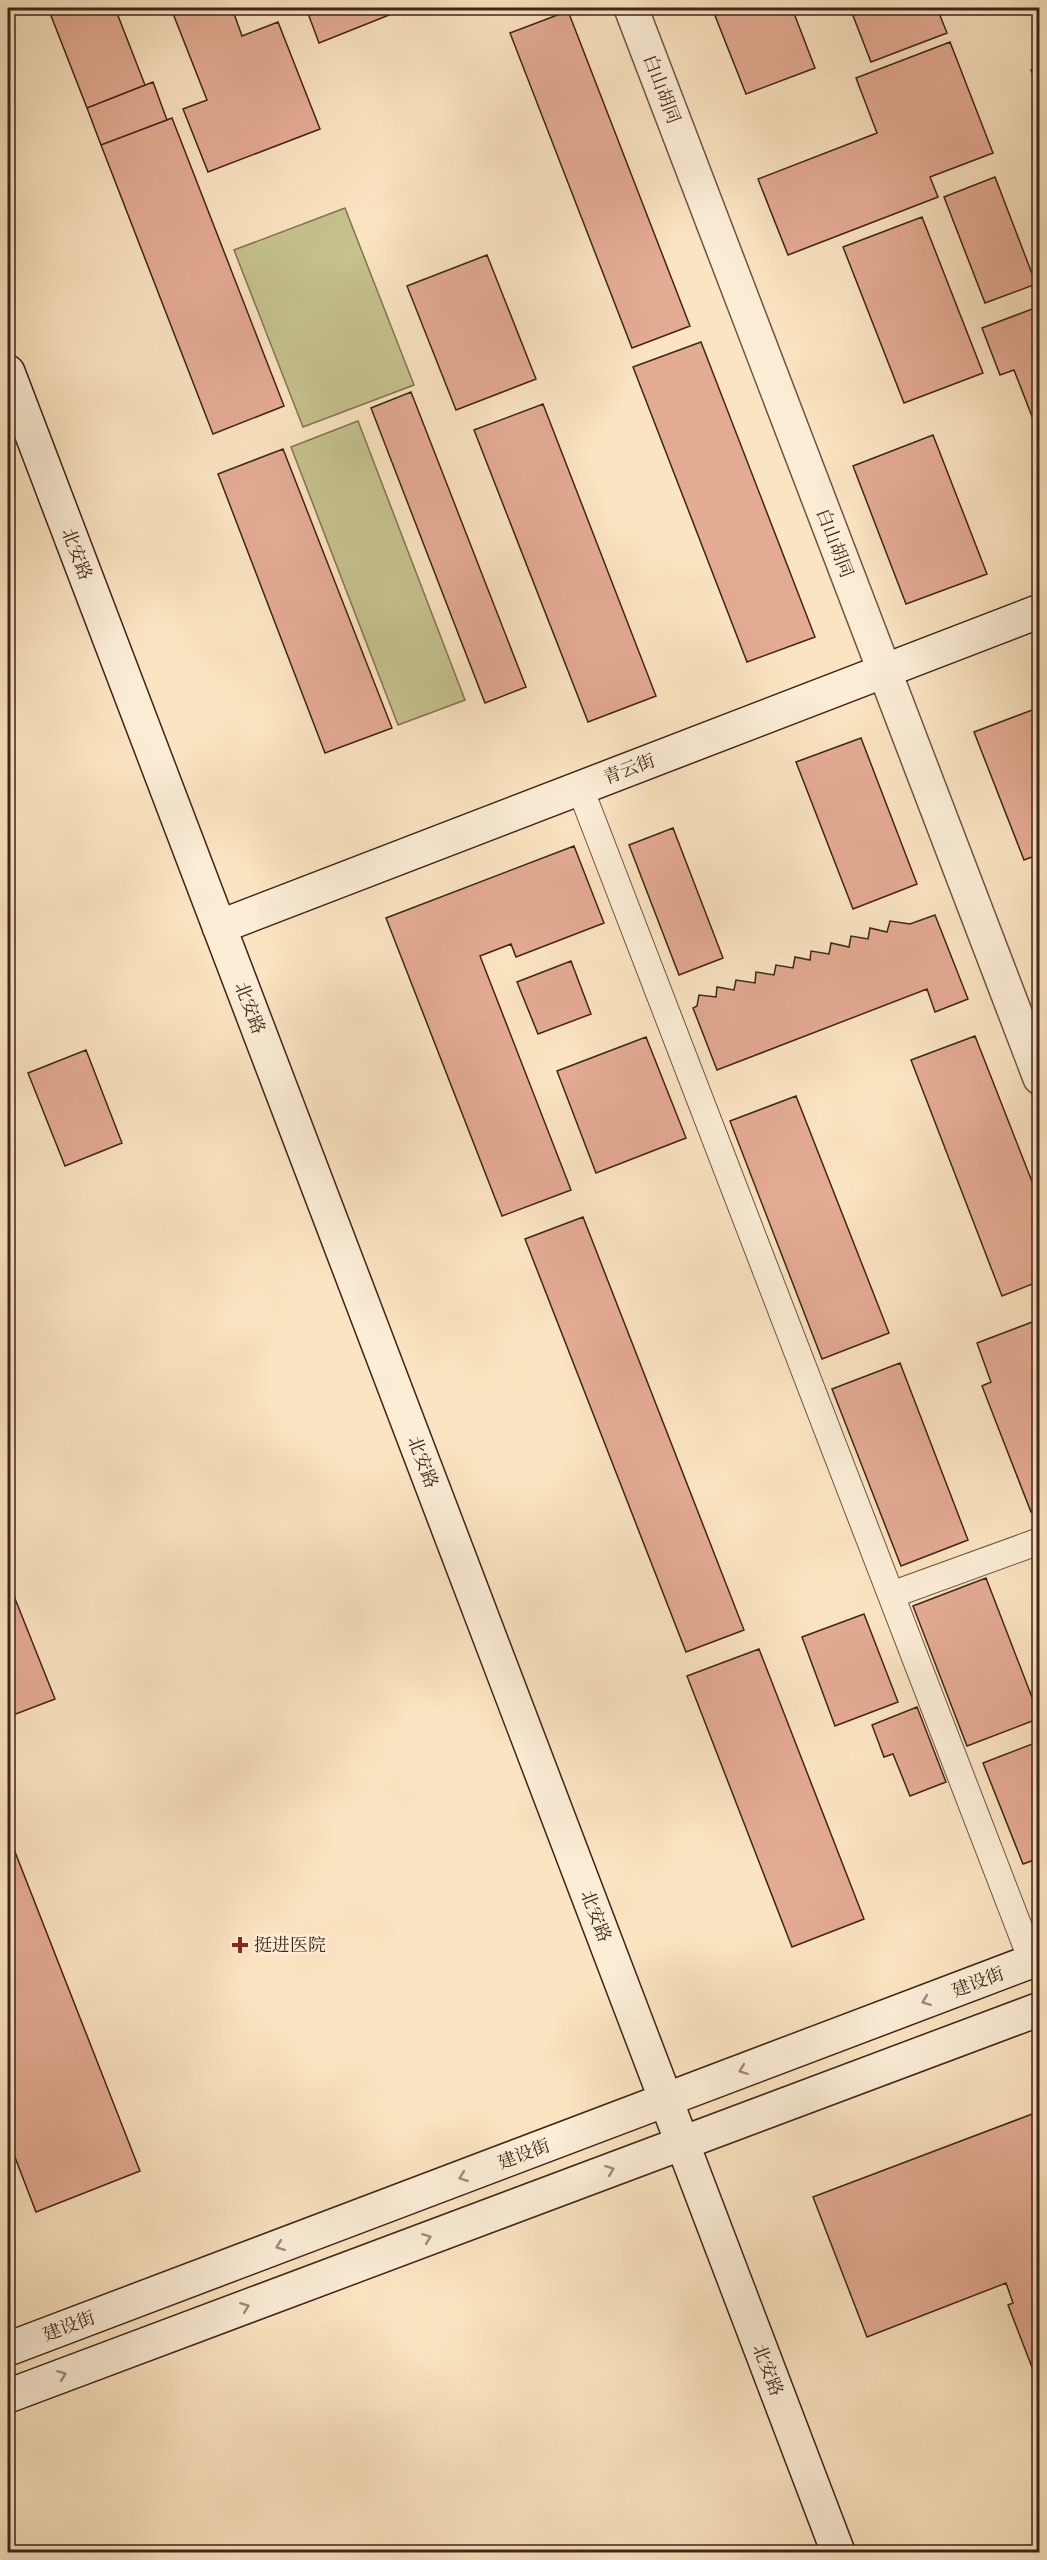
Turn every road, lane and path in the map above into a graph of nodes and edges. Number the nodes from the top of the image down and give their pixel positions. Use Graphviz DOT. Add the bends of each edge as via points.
graph roads {
  1 [pos="631,8"];
  2 [pos="8,372"];
  3 [pos="1040,611"];
  4 [pos="884,671"];
  5 [pos="580,788"];
  6 [pos="219,927"];
  7 [pos="1040,1078"];
  8 [pos="1040,1540"];
  9 [pos="891,1595"];
  10 [pos="1036,1960"];
  11 [pos="1040,2009"];
  12 [pos="666,2100"];
  13 [pos="682,2143"];
  14 [pos="8,2349"];
  15 [pos="8,2396"];
  16 [pos="838,2553"];
  1 -- 4 [label="street, 白山胡同"];
  2 -- 6 [label="street, 北安路"];
  3 -- 4 [label="street, 青云街"];
  4 -- 5 [label="street, 青云街"];
  4 -- 7 [label="street, 白山胡同"];
  5 -- 6 [label="street, 青云街"];
  5 -- 9 [label="lane"];
  6 -- 12 [label="street, 北安路"];
  8 -- 9 [label="lane"];
  9 -- 10 [label="lane"];
  10 -- 12 [label="street, 建设街, one-way"];
  11 -- 13 [label="street"];
  12 -- 13 [label="street, 北安路"];
  12 -- 14 [label="street, 建设街, one-way"];
  15 -- 13 [label="street, one-way"];
  13 -- 16 [label="street, 北安路"];
}
